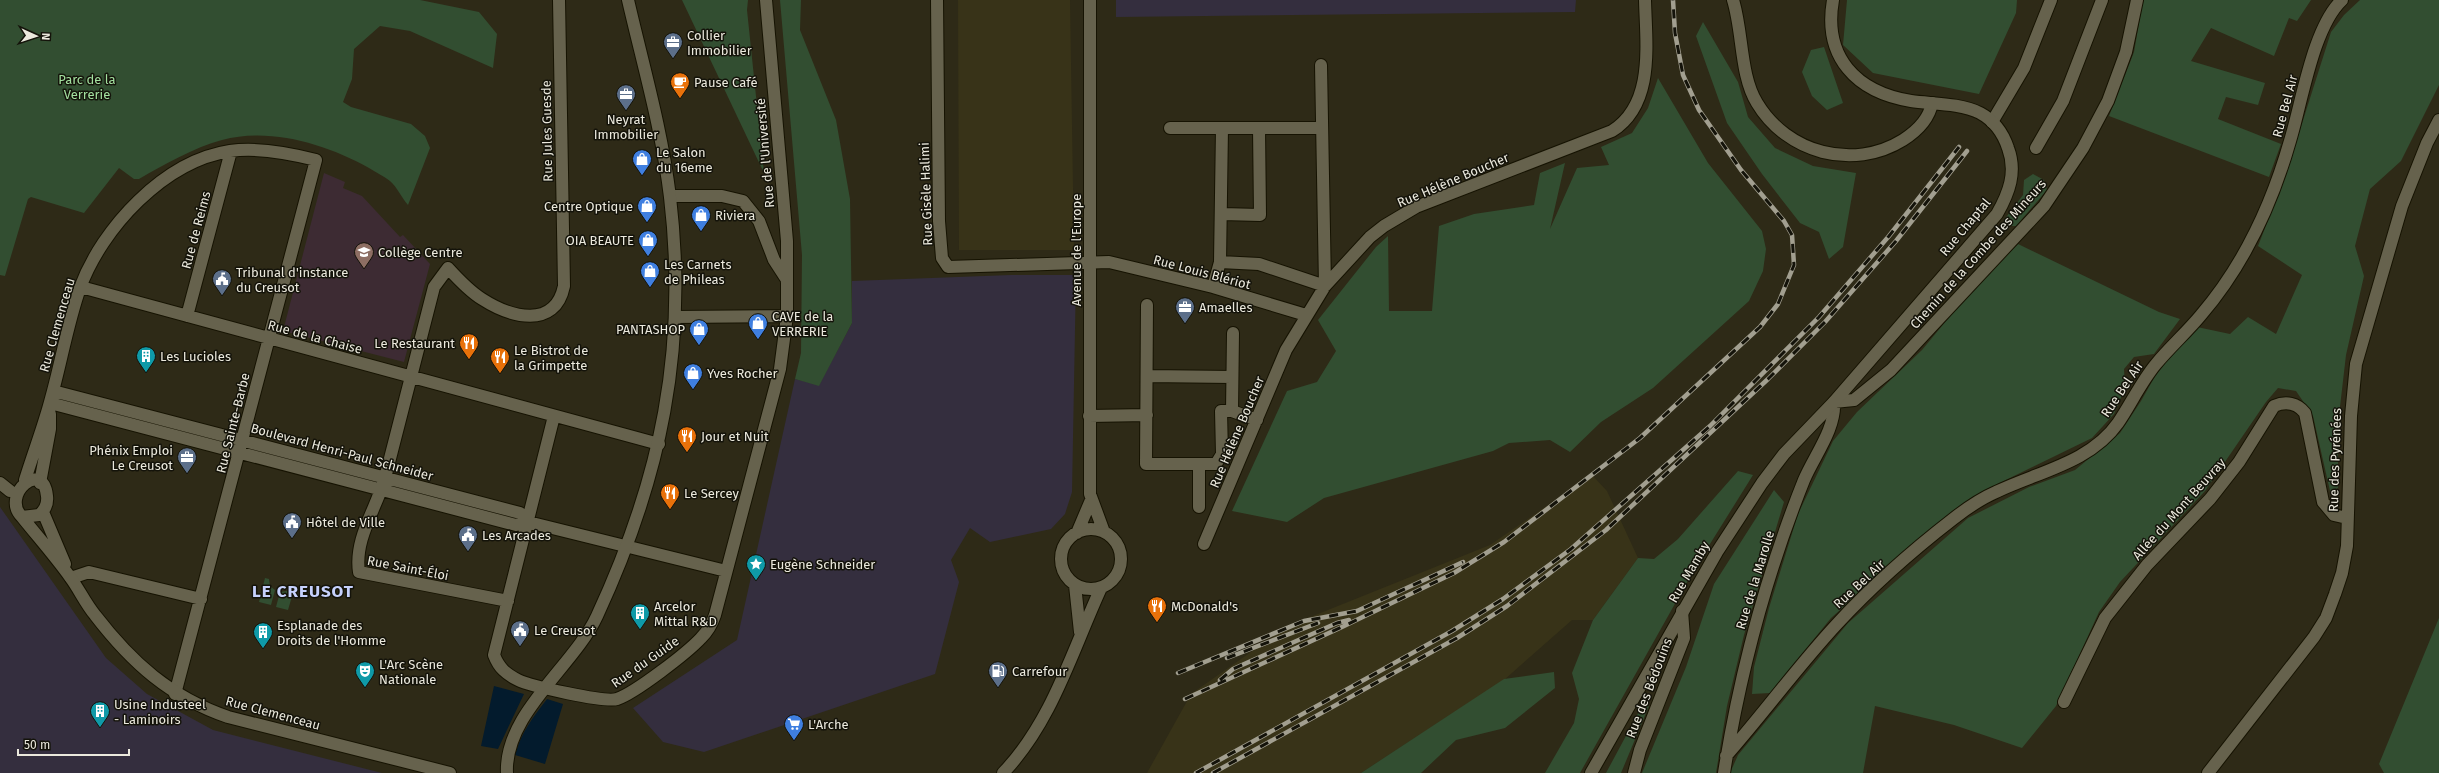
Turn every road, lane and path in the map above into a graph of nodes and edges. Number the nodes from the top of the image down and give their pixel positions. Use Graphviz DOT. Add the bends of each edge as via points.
graph roads {
  1 [pos="559,0"];
  2 [pos="628,0"];
  3 [pos="766,0"];
  4 [pos="937,0"];
  5 [pos="1090,0"];
  6 [pos="1645,0"];
  7 [pos="1733,0"];
  8 [pos="1833,0"];
  9 [pos="2051,0"];
  10 [pos="2102,0"];
  11 [pos="2136,0"];
  12 [pos="2342,0"];
  13 [pos="1321,65"];
  14 [pos="1932,103"];
  15 [pos="2439,120"];
  16 [pos="1992,122"];
  17 [pos="1170,128"];
  18 [pos="1222,128"];
  19 [pos="1259,128"];
  20 [pos="1322,128"];
  21 [pos="2036,148"];
  22 [pos="231,151"];
  23 [pos="316,160"];
  24 [pos="670,196"];
  25 [pos="1222,214"];
  26 [pos="1220,262"];
  27 [pos="1090,264"];
  28 [pos="448,268"];
  29 [pos="788,281"];
  30 [pos="1325,286"];
  31 [pos="81,287"];
  32 [pos="1213,287"];
  33 [pos="1147,305"];
  34 [pos="1306,315"];
  35 [pos="187,316"];
  36 [pos="787,316"];
  37 [pos="675,317"];
  38 [pos="1233,333"];
  39 [pos="269,339"];
  40 [pos="1146,376"];
  41 [pos="411,377"];
  42 [pos="1232,377"];
  43 [pos="52,397"];
  44 [pos="1834,402"];
  45 [pos="1232,411"];
  46 [pos="1146,415"];
  47 [pos="554,416"];
  48 [pos="1089,416"];
  49 [pos="1257,420"];
  50 [pos="243,441"];
  51 [pos="659,444"];
  52 [pos="240,453"];
  53 [pos="1199,464"];
  54 [pos="385,478"];
  55 [pos="25,480"];
  56 [pos="0,483"];
  57 [pos="40,483"];
  58 [pos="381,490"];
  59 [pos="10,491"];
  60 [pos="1091,500"];
  61 [pos="1200,507"];
  62 [pos="43,512"];
  63 [pos="22,517"];
  64 [pos="2347,518"];
  65 [pos="528,522"];
  66 [pos="1104,532"];
  67 [pos="1077,533"];
  68 [pos="1204,544"];
  69 [pos="627,546"];
  70 [pos="726,572"];
  71 [pos="71,578"];
  72 [pos="1075,585"];
  73 [pos="1101,588"];
  74 [pos="201,599"];
  75 [pos="508,602"];
  76 [pos="1682,612"];
  77 [pos="1080,633"];
  78 [pos="546,688"];
  79 [pos="175,694"];
  80 [pos="2064,702"];
  81 [pos="1726,756"];
  82 [pos="450,773"];
  83 [pos="507,773"];
  84 [pos="1003,773"];
  85 [pos="1591,773"];
  86 [pos="1634,773"];
  87 [pos="1724,773"];
  88 [pos="2208,773"];
  1 -- 28 [label="street, Rue Jules Guesde" via="564,286 562,297 556,307 546,314 517,314 499,309 481,299"];
  2 -- 24 [label="street" via="653,105"];
  3 -- 29 [label="street, Rue de l'Université" via="786,228"];
  4 -- 27 [label="street, Rue Gisèle Halimi" via="939,221 942,258 948,267"];
  5 -- 27 [label="street, Avenue de l'Europe"];
  6 -- 30 [label="street, Rue Hélène Boucher" via="1644,76 1640,94 1623,124 1612,131 1416,207 1370,237"];
  7 -- 14 [label="street" via="1741,31 1747,80 1757,103 1788,136 1812,149 1852,157 1891,147 1915,133 1930,111"];
  8 -- 14 [label="street, Rue Chaptal" via="1831,30 1834,47 1842,63 1870,88 1886,95"];
  9 -- 16 [label="street" via="2024,68"];
  10 -- 21 [label="street" via="2063,101"];
  11 -- 44 [label="street, Chemin de la Combe des Mineurs" via="2126,52 2108,101 2083,148 2044,206 1891,370 1854,400"];
  12 -- 81 [label="street, Rue Bel Air" via="2323,27 2269,207 2247,249 2202,314 2156,363 2117,425 2075,459 1998,491 1973,504 1950,521 1870,591 1836,625"];
  13 -- 20 [label="street"];
  14 -- 16 [label="street, Rue Chaptal" via="1978,112"];
  15 -- 64 [label="street, Rue des Pyrénées" via="2402,206 2356,364"];
  16 -- 44 [label="street, Rue Chaptal" via="2000,131 2010,154 2011,179 2005,199 1996,214"];
  17 -- 18 [label="street"];
  18 -- 19 [label="street"];
  18 -- 25 [label="street"];
  19 -- 20 [label="street"];
  19 -- 25 [label="street" via="1260,215"];
  20 -- 30 [label="street"];
  22 -- 23 [label="street, Rue Clemenceau" via="291,153"];
  22 -- 31 [label="street, Rue Clemenceau" via="192,163 139,199 118,222 98,251"];
  22 -- 35 [label="street, Rue de Reims"];
  23 -- 39 [label="street, Rue Sainte-Barbe"];
  24 -- 29 [label="street" via="722,196 743,201 759,221 774,260"];
  24 -- 37 [label="street" via="674,238"];
  25 -- 26 [label="street"];
  26 -- 30 [label="street" via="1258,264"];
  26 -- 32 [label="street"];
  27 -- 32 [label="street, Rue Louis Blériot" via="1109,262"];
  27 -- 48 [label="street, Avenue de l'Europe"];
  28 -- 41 [label="street, Rue Saint-Éloi" via="434,287"];
  29 -- 36 [label="street, Rue du Guide"];
  30 -- 34 [label="street, Rue Hélène Boucher"];
  31 -- 35 [label="street, Rue de la Chaise"];
  31 -- 43 [label="street, Rue Clemenceau"];
  32 -- 34 [label="street, Rue Louis Blériot"];
  33 -- 40 [label="street"];
  34 -- 49 [label="street, Rue Hélène Boucher" via="1286,350"];
  35 -- 39 [label="street, Rue de la Chaise"];
  36 -- 37 [label="street"];
  36 -- 70 [label="street, Rue du Guide" via="780,369"];
  37 -- 51 [label="street" via="667,398"];
  38 -- 42 [label="street"];
  39 -- 41 [label="street, Rue de la Chaise"];
  39 -- 50 [label="street, Rue Sainte-Barbe"];
  40 -- 42 [label="street"];
  40 -- 46 [label="street"];
  41 -- 47 [label="street, Rue de la Chaise"];
  41 -- 54 [label="street, Rue Saint-Éloi"];
  42 -- 45 [label="street"];
  43 -- 50 [label="street, Boulevard Henri-Paul Schneider"];
  43 -- 52 [label="street, Boulevard Henri-Paul Schneider"];
  43 -- 55 [label="street, Rue Clemenceau"];
  43 -- 57 [label="street, Rue Clemenceau" via="50,429"];
  44 -- 76 [label="street, Rue Mamby" via="1784,454 1762,483 1740,514"];
  44 -- 81 [label="street, Rue de la Marolle" via="1835,413 1831,425 1810,465 1783,533 1750,640"];
  45 -- 49 [label="street"];
  45 -- 53 [label="street" via="1221,411 1222,454 1216,464"];
  46 -- 48 [label="street"];
  46 -- 53 [label="street" via="1146,464"];
  47 -- 51 [label="street, Rue de la Chaise"];
  47 -- 65 [label="street"];
  48 -- 60 [label="street, Avenue de l'Europe"];
  49 -- 68 [label="street, Rue Hélène Boucher"];
  50 -- 52 [label="street, Rue Sainte-Barbe"];
  50 -- 54 [label="street, Boulevard Henri-Paul Schneider"];
  51 -- 69 [label="street" via="645,496"];
  52 -- 58 [label="street, Boulevard Henri-Paul Schneider"];
  52 -- 74 [label="street, Rue Sainte-Barbe"];
  53 -- 61 [label="street"];
  54 -- 58 [label="street, Rue Saint-Éloi"];
  54 -- 65 [label="street, Boulevard Henri-Paul Schneider" via="520,513"];
  55 -- 57 [label="street"];
  55 -- 59 [label="street" via="18,482"];
  56 -- 59 [label="street"];
  57 -- 62 [label="street" via="47,494"];
  58 -- 65 [label="street, Boulevard Henri-Paul Schneider" via="516,525"];
  58 -- 75 [label="street, Rue Saint-Éloi" via="370,510 357,559 359,572"];
  59 -- 63 [label="street, Rue Clemenceau" via="12,510"];
  60 -- 66 [label="street, Avenue de l'Europe"];
  60 -- 67 [label="street, Avenue de l'Europe"];
  62 -- 63 [label="street" via="33,518"];
  62 -- 71 [label="street, Rue Clemenceau"];
  63 -- 71 [label="street, Rue Clemenceau"];
  64 -- 80 [label="street, Allée du Mont Beuvray" via="2334,515 2323,502 2304,413 2295,404 2281,403 2274,406 2239,462 2210,499 2147,565 2105,618"];
  64 -- 88 [label="street, Rue des Pyrénées" via="2342,573 2326,618"];
  65 -- 69 [label="street, Boulevard Henri-Paul Schneider"];
  65 -- 75 [label="street"];
  66 -- 67 [label="street" via="1090,529"];
  66 -- 73 [label="street" via="1117,544 1121,561 1115,578"];
  67 -- 72 [label="street" via="1066,543 1061,560 1066,576"];
  69 -- 70 [label="street, Boulevard Henri-Paul Schneider"];
  69 -- 78 [label="street" via="597,617"];
  70 -- 78 [label="street, Rue du Guide" via="715,615 706,633 670,663 630,691 609,701"];
  71 -- 74 [label="street" via="89,572"];
  71 -- 79 [label="street, Rue Clemenceau" via="94,614 121,646 143,669"];
  72 -- 73 [label="street" via="1092,590"];
  72 -- 77 [label="street"];
  73 -- 77 [label="street"];
  74 -- 79 [label="street, Rue Sainte-Barbe"];
  75 -- 78 [label="street" via="494,655 498,667 519,681"];
  76 -- 85 [label="street, Rue Mamby"];
  76 -- 86 [label="street, Rue des Bédouins" via="1684,638 1640,750"];
  77 -- 84 [label="street" via="1055,696 1036,730"];
  78 -- 83 [label="street" via="518,729 510,747"];
  79 -- 82 [label="street, Rue Clemenceau" via="193,704 228,717"];
  81 -- 87 [label="street, Rue de la Marolle"];
}
